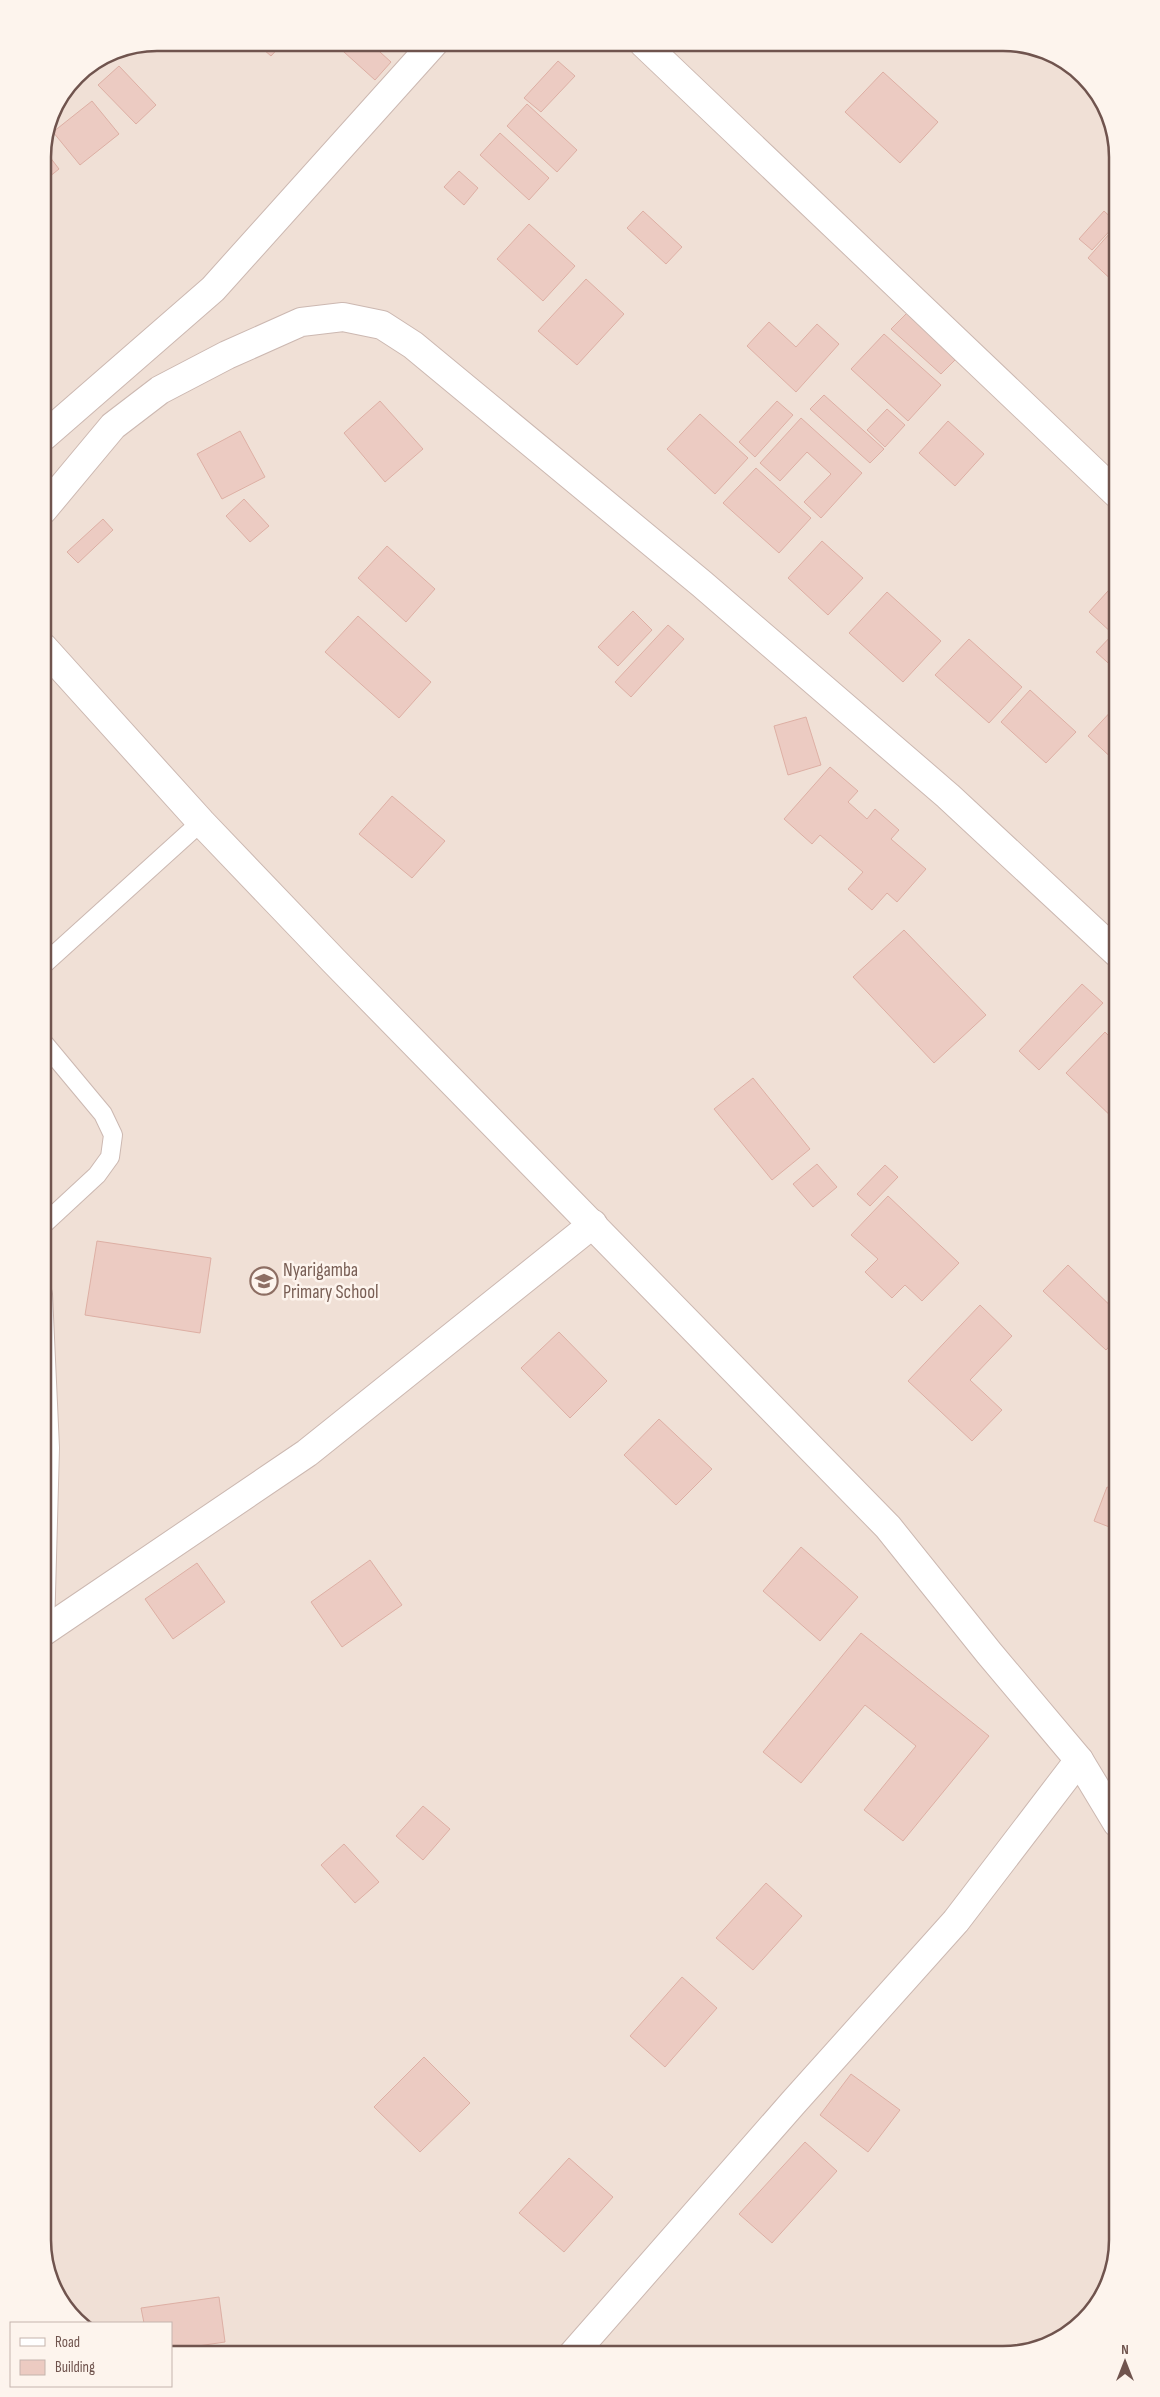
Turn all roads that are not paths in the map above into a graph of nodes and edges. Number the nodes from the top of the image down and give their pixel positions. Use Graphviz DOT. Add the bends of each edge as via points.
graph roads {
  1 [pos="427,51"];
  2 [pos="651,51"];
  3 [pos="51,430"];
  4 [pos="1109,485"];
  5 [pos="51,500"];
  6 [pos="51,656"];
  7 [pos="202,822"];
  8 [pos="1109,945"];
  9 [pos="51,958"];
  10 [pos="51,1051"];
  11 [pos="51,1218"];
  12 [pos="593,1224"];
  13 [pos="51,1626"];
  14 [pos="1079,1760"];
  15 [pos="1109,1808"];
  16 [pos="580,2346"];
  1 -- 3 [label="street" via="213,289"];
  2 -- 4 [label="street"];
  5 -- 8 [label="street" via="113,426 160,390 301,322 343,317 382,325 413,345 702,584 948,796"];
  6 -- 7 [label="street"];
  7 -- 9 [label="lane"];
  7 -- 12 [label="street"];
  10 -- 11 [label="lane" via="104,1114 113,1135 110,1157 97,1175"];
  12 -- 13 [label="street" via="307,1453"];
  12 -- 14 [label="street" via="888,1527"];
  14 -- 15 [label="street"];
  14 -- 16 [label="street" via="956,1921"];
}
